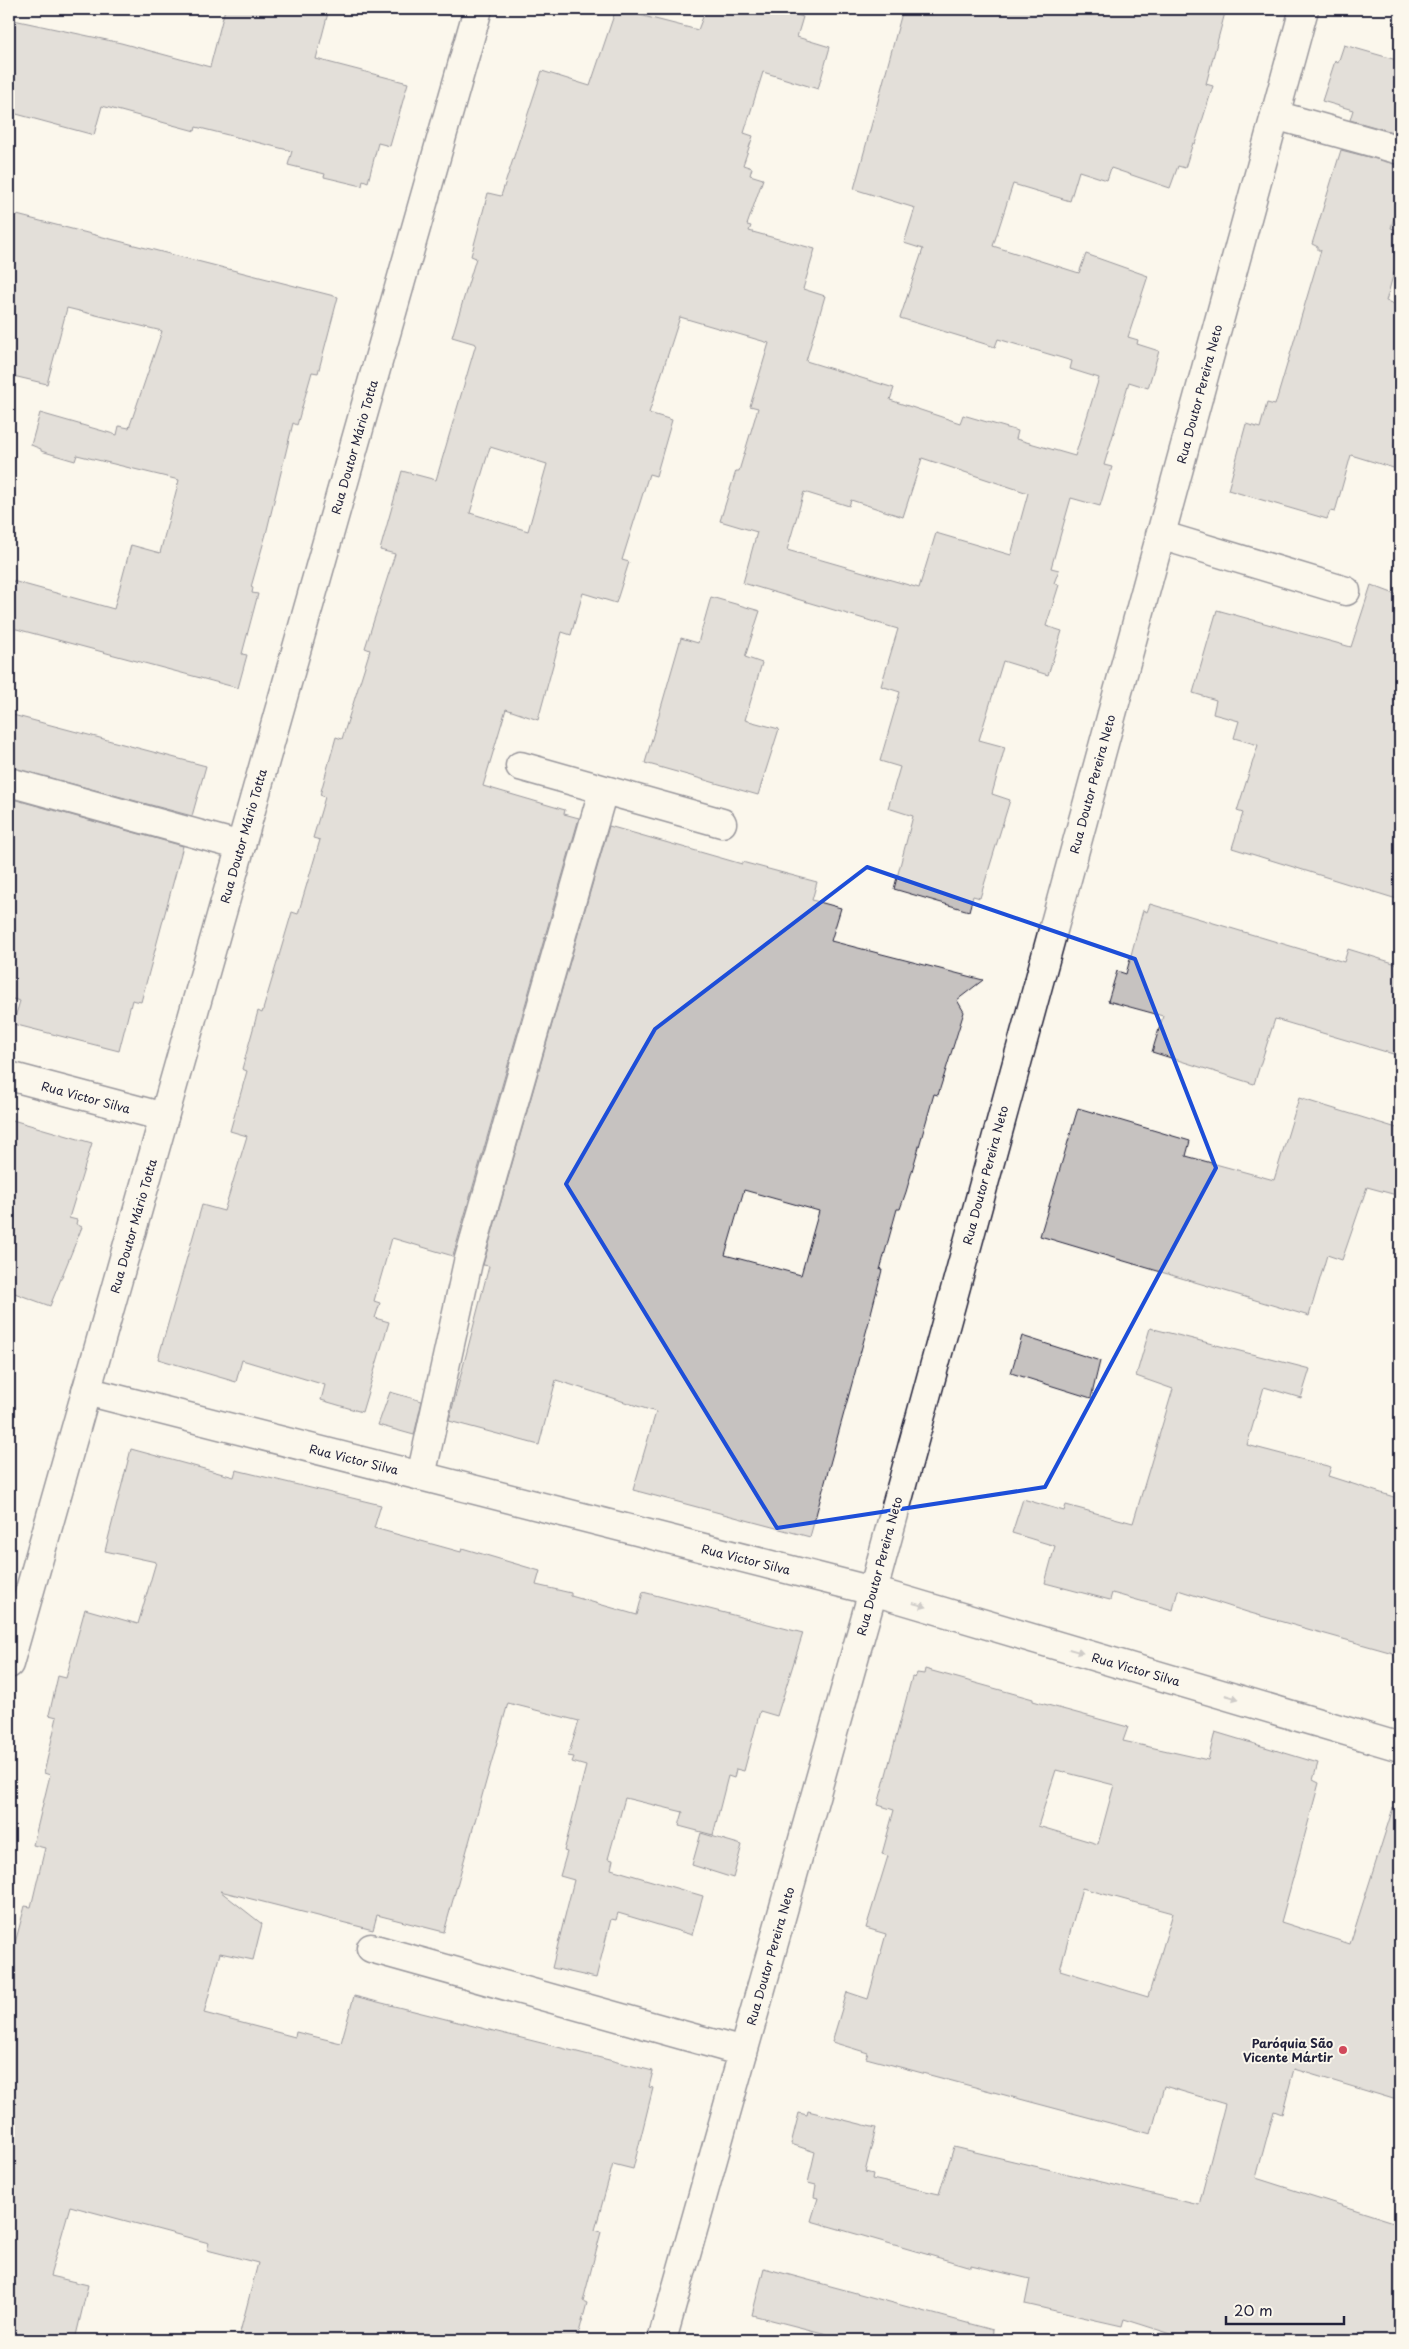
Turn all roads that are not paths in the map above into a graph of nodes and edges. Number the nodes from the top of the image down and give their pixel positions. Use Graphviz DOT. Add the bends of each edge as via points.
graph roads {
  1 [pos="478,9"];
  2 [pos="1304,9"];
  3 [pos="1275,115"];
  4 [pos="1400,150"];
  5 [pos="1160,535"];
  6 [pos="1346,591"];
  7 [pos="520,766"];
  8 [pos="9,782"];
  9 [pos="602,791"];
  10 [pos="722,823"];
  11 [pos="241,846"];
  12 [pos="9,1076"];
  13 [pos="164,1117"];
  14 [pos="86,1391"];
  15 [pos="421,1476"];
  16 [pos="873,1591"];
  17 [pos="9,1664"];
  18 [pos="1400,1747"];
  19 [pos="371,1948"];
  20 [pos="743,2052"];
  21 [pos="662,2340"];
  1 -- 11 [label="street, Rua Doutor Mário Totta"];
  2 -- 3 [label="street, Rua Doutor Pereira Neto"];
  3 -- 4 [label="street"];
  3 -- 5 [label="street, Rua Doutor Pereira Neto"];
  5 -- 6 [label="street"];
  5 -- 16 [label="street, Rua Doutor Pereira Neto"];
  7 -- 9 [label="street"];
  8 -- 11 [label="street"];
  9 -- 10 [label="street"];
  9 -- 15 [label="street" via="468,1262"];
  11 -- 13 [label="street, Rua Doutor Mário Totta"];
  12 -- 13 [label="street, Rua Victor Silva"];
  13 -- 14 [label="street, Rua Doutor Mário Totta"];
  14 -- 15 [label="street, Rua Victor Silva"];
  14 -- 17 [label="street, Rua Doutor Mário Totta"];
  15 -- 16 [label="street, Rua Victor Silva"];
  16 -- 18 [label="street, Rua Victor Silva, one-way"];
  16 -- 20 [label="street, Rua Doutor Pereira Neto"];
  19 -- 20 [label="street"];
  20 -- 21 [label="street, Rua Doutor Pereira Neto"];
}
